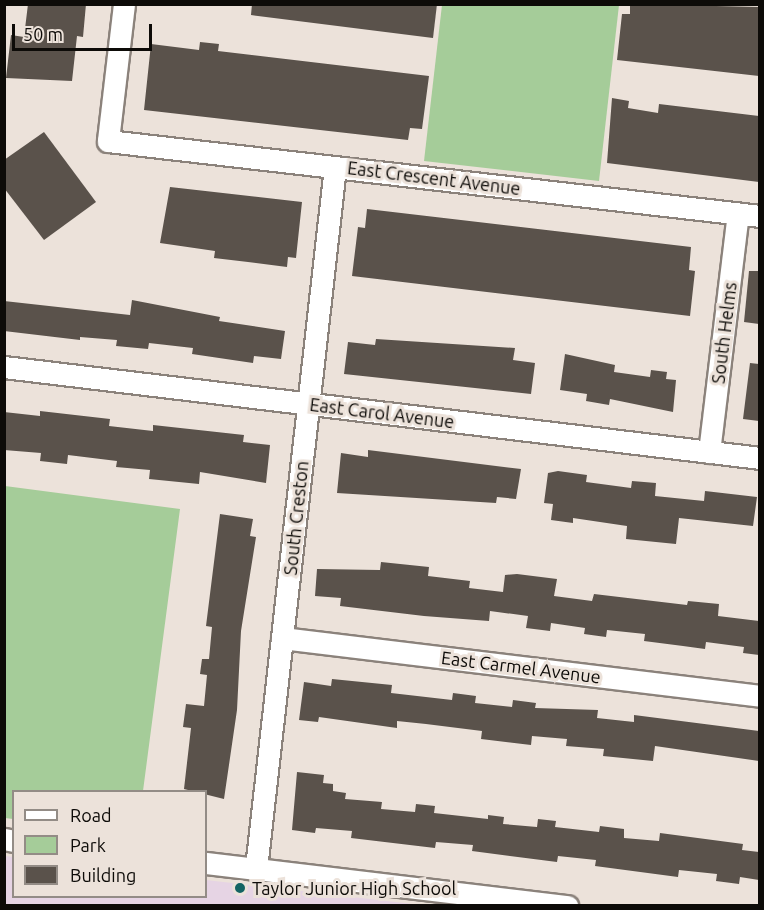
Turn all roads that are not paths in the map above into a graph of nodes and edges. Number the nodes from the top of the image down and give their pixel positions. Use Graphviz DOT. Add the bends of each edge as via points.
graph roads {
  1 [pos="124,4"];
  2 [pos="335,167"];
  3 [pos="749,215"];
  4 [pos="4,367"];
  5 [pos="309,405"];
  6 [pos="709,452"];
  7 [pos="759,458"];
  8 [pos="282,638"];
  9 [pos="759,696"];
  10 [pos="207,863"];
  11 [pos="256,868"];
  12 [pos="567,906"];
  1 -- 2 [label="street, East Crescent Avenue" via="108,141"];
  2 -- 3 [label="street, East Crescent Avenue"];
  2 -- 5 [label="street, South Creston"];
  3 -- 6 [label="street, South Helms"];
  4 -- 5 [label="street, East Carol Avenue"];
  5 -- 6 [label="street, East Carol Avenue"];
  5 -- 8 [label="street, South Creston"];
  6 -- 7 [label="street, East Carol Avenue"];
  8 -- 9 [label="street, East Carmel Avenue"];
  8 -- 11 [label="street, South Creston"];
  10 -- 11 [label="street"];
  11 -- 12 [label="street"];
}
